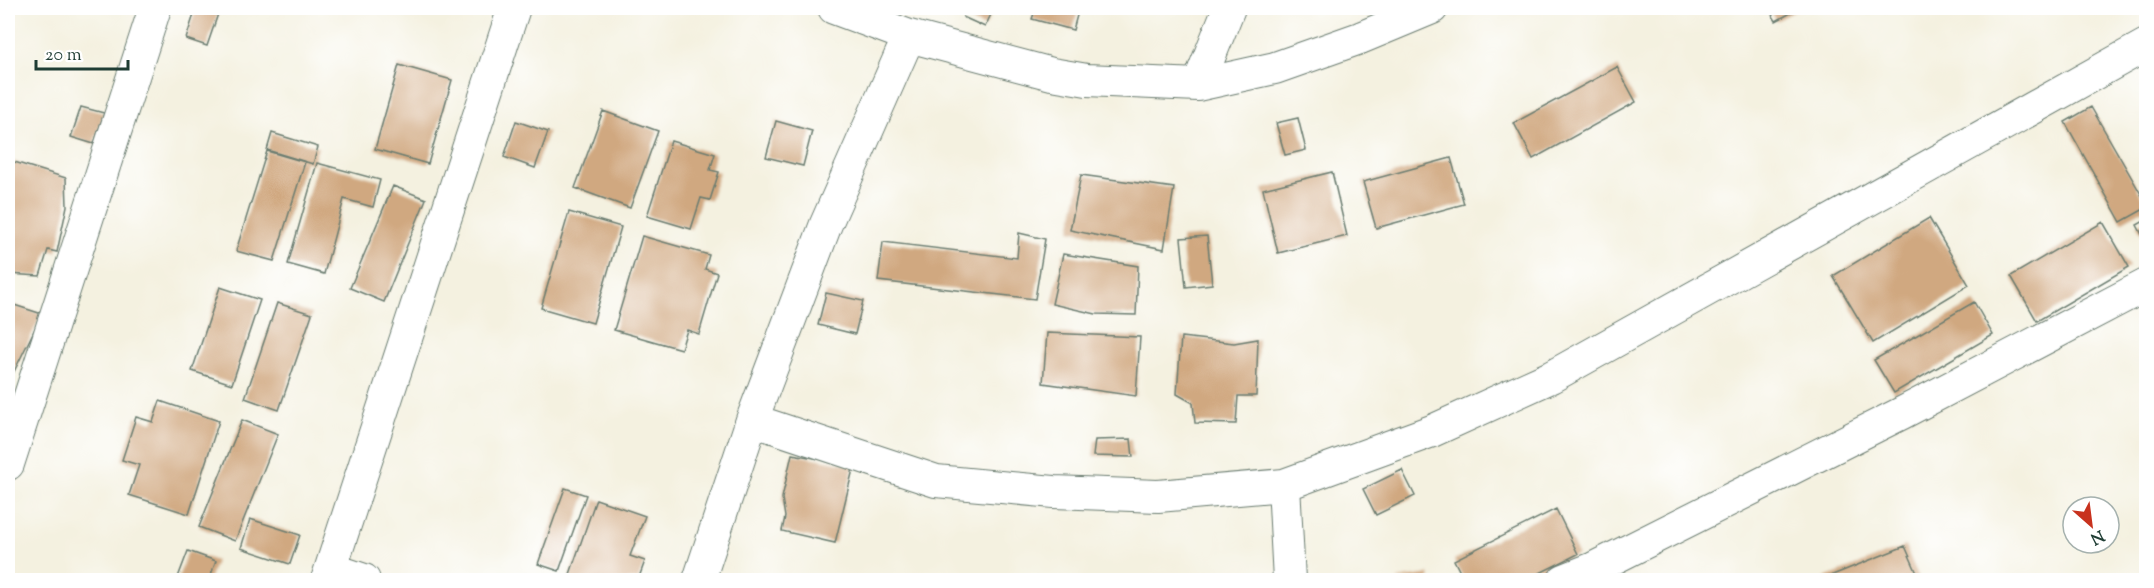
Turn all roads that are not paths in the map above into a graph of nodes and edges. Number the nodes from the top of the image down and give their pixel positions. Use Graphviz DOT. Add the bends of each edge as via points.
graph roads {
  1 [pos="155,8"];
  2 [pos="514,8"];
  3 [pos="834,8"];
  4 [pos="1229,8"];
  5 [pos="1432,8"];
  6 [pos="909,36"];
  7 [pos="2146,45"];
  8 [pos="1198,85"];
  9 [pos="2146,285"];
  10 [pos="752,420"];
  11 [pos="8,464"];
  12 [pos="1284,484"];
  13 [pos="329,575"];
  14 [pos="364,580"];
  15 [pos="699,580"];
  16 [pos="1289,580"];
  17 [pos="1564,580"];
  1 -- 11 [label="street"];
  2 -- 13 [label="street"];
  3 -- 6 [label="street"];
  4 -- 8 [label="street"];
  5 -- 8 [label="street" via="1275,68"];
  6 -- 8 [label="street" via="1087,80"];
  6 -- 10 [label="street" via="826,224"];
  7 -- 12 [label="street" via="1551,377 1432,431"];
  9 -- 17 [label="street" via="1892,418"];
  10 -- 12 [label="street" via="936,481 1054,492 1158,496"];
  10 -- 15 [label="street"];
  12 -- 16 [label="street"];
  13 -- 14 [label="street"];
}
